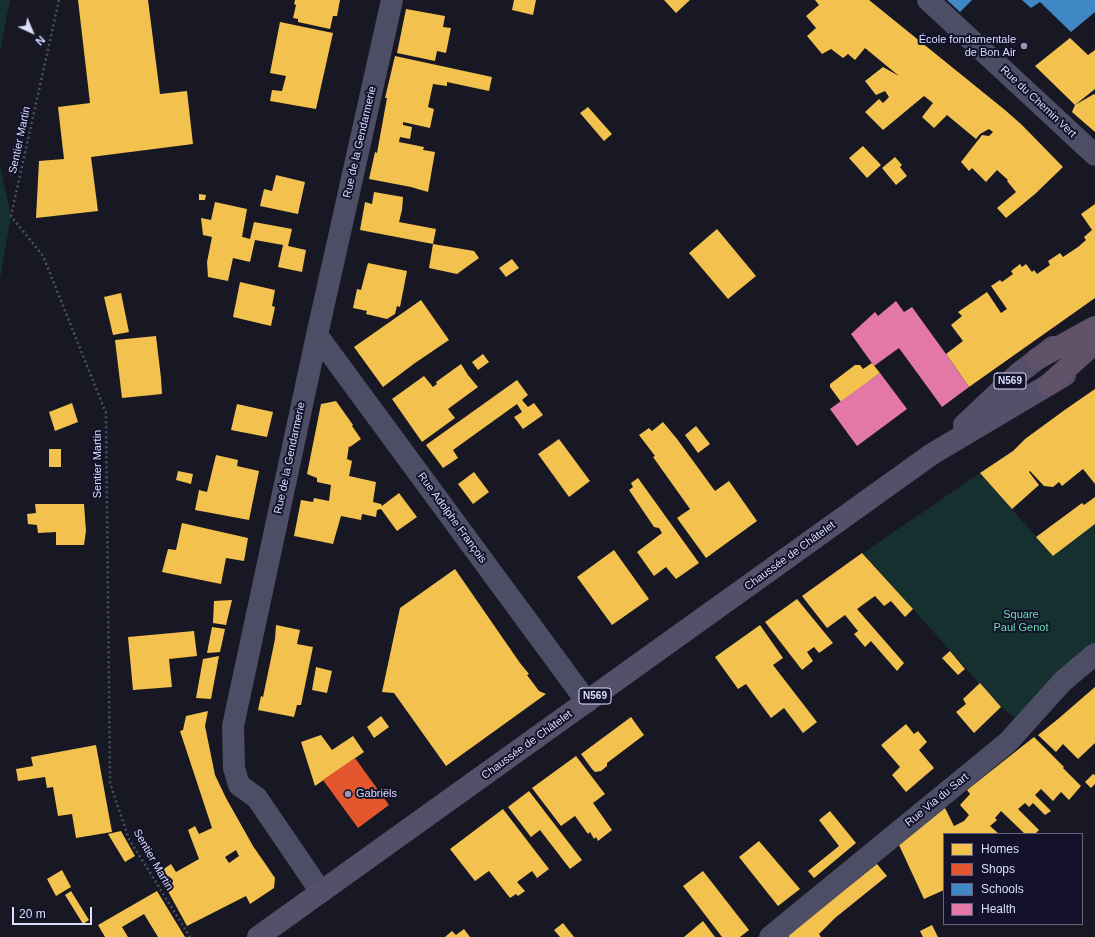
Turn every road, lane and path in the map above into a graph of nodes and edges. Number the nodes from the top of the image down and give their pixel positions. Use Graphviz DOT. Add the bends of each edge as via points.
graph roads {
  1 [pos="59,0"];
  2 [pos="392,0"];
  3 [pos="928,0"];
  4 [pos="1095,155"];
  5 [pos="1095,316"];
  6 [pos="1095,327"];
  7 [pos="317,335"];
  8 [pos="1095,343"];
  9 [pos="1095,356"];
  10 [pos="1037,359"];
  11 [pos="1048,385"];
  12 [pos="932,454"];
  13 [pos="1095,654"];
  14 [pos="587,702"];
  15 [pos="321,892"];
  16 [pos="190,937"];
  17 [pos="258,937"];
  18 [pos="770,937"];
  1 -- 16 [label="path, Sentier Martin" via="11,216 43,256 106,413 110,783 129,839"];
  2 -- 7 [label="street, Rue de la Gendarmerie"];
  3 -- 4 [label="street, Rue du Chemin Vert"];
  5 -- 10 [label="main road, Chaussée de Châtelet / N569"];
  6 -- 10 [label="highway, Chaussée de Châtelet"];
  7 -- 14 [label="street, Rue Adolphe François"];
  7 -- 15 [label="street, Rue de la Gendarmerie" via="233,726 234,768 239,785 257,798"];
  8 -- 11 [label="highway, Chaussée de Châtelet"];
  9 -- 11 [label="main road, Chaussée de Châtelet / N569"];
  10 -- 12 [label="main road, Chaussée de Châtelet / N569"];
  11 -- 12 [label="main road, Chaussée de Châtelet / N569"];
  12 -- 14 [label="main road, Chaussée de Châtelet / N569"];
  13 -- 18 [label="street, Rue Via du Sart" via="1063,681 1008,742"];
  14 -- 15 [label="main road, Chaussée de Châtelet / N569"];
  15 -- 17 [label="main road, Chaussée de Châtelet / N569"];
}
